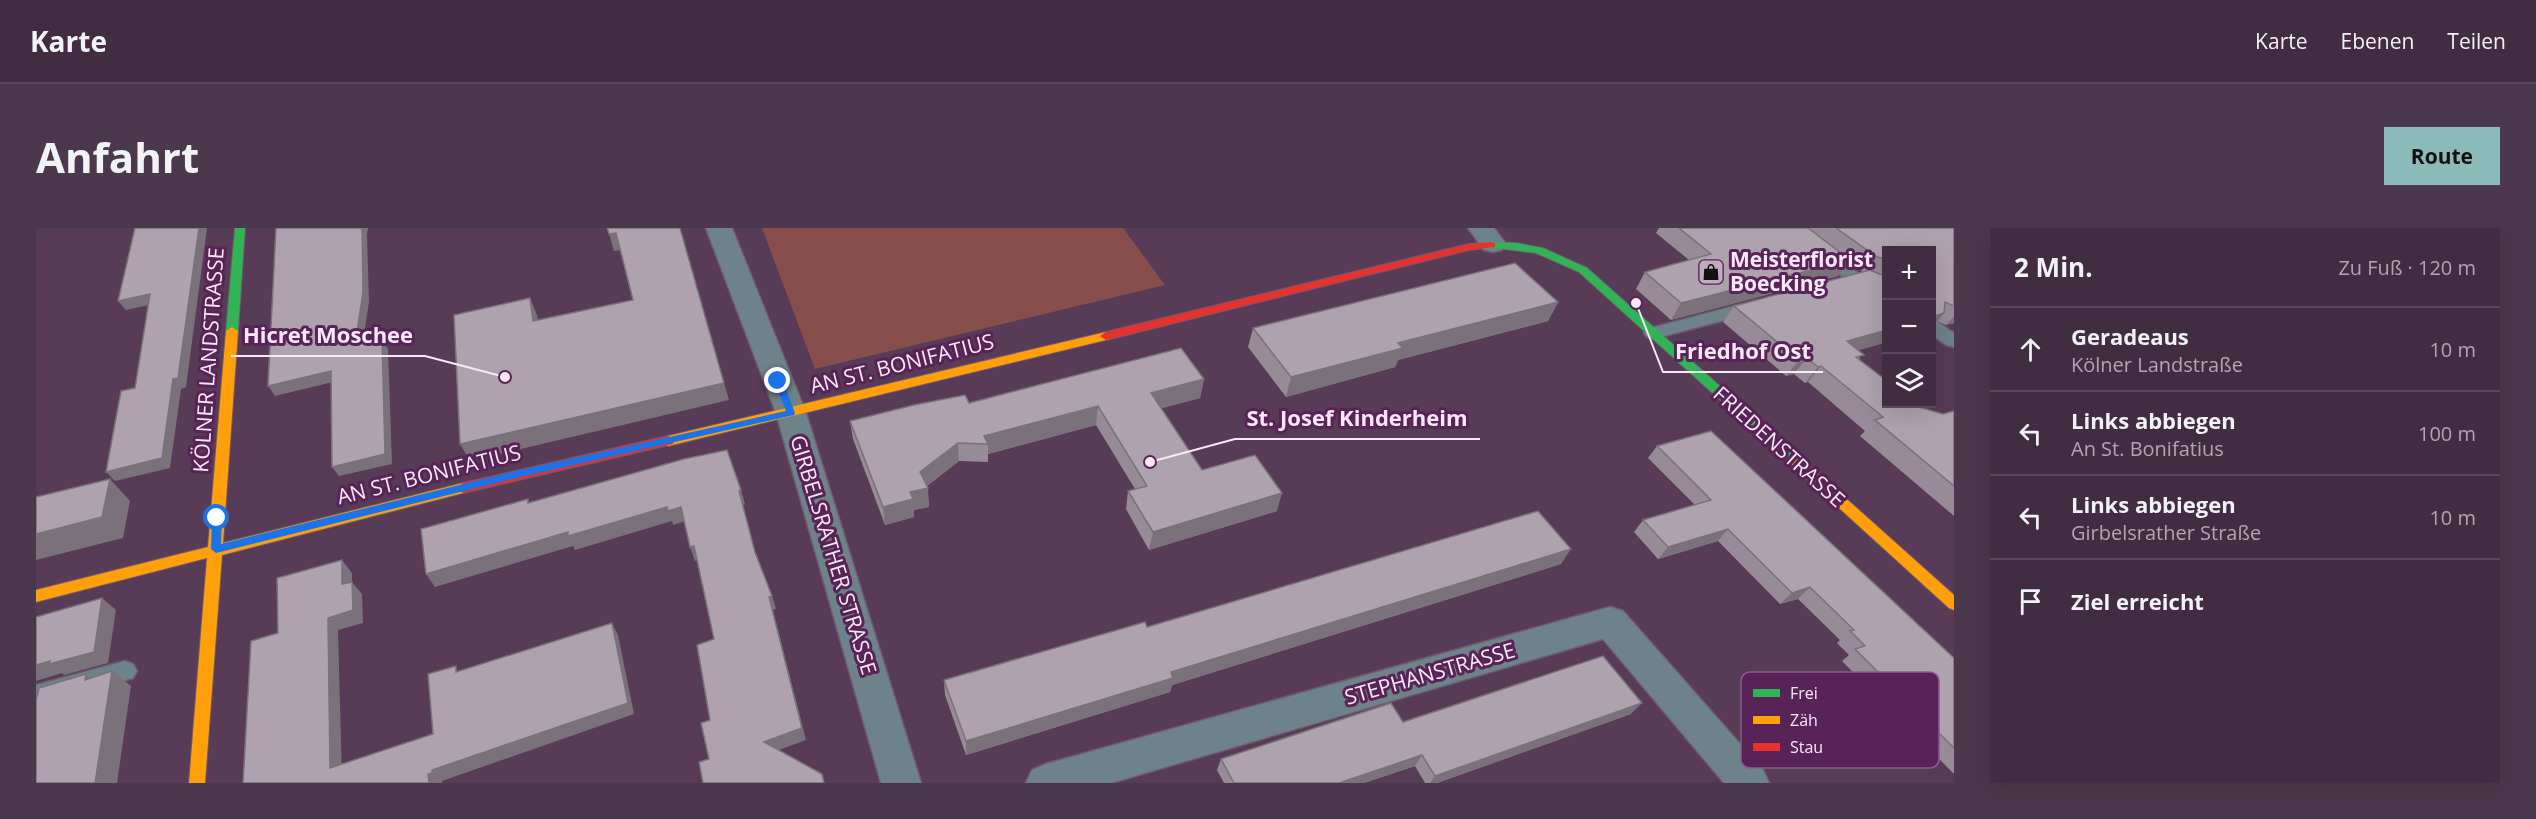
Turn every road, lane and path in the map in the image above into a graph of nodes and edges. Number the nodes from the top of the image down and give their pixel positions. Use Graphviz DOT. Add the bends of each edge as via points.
graph roads {
  1 [pos="240,228"];
  2 [pos="719,228"];
  3 [pos="1787,228"];
  4 [pos="1487,236"];
  5 [pos="1834,285"];
  6 [pos="1778,300"];
  7 [pos="1936,329"];
  8 [pos="1653,333"];
  9 [pos="1952,340"];
  10 [pos="791,413"];
  11 [pos="216,549"];
  12 [pos="36,596"];
  13 [pos="1954,604"];
  14 [pos="125,671"];
  15 [pos="36,696"];
  16 [pos="197,783"];
  17 [pos="901,783"];
  18 [pos="1046,783"];
  19 [pos="1749,783"];
  1 -- 11 [label="street, KÖLNER LANDSTRASSE"];
  2 -- 10 [label="street, GIRBELSRATHER STRASSE"];
  3 -- 5 [label="lane" via="1865,281"];
  4 -- 8 [label="street, FRIEDENSTRASSE" via="1561,256 1583,270"];
  4 -- 10 [label="street, AN ST. BONIFATIUS" via="1469,247"];
  6 -- 8 [label="lane"];
  7 -- 9 [label="lane"];
  8 -- 13 [label="street, FRIEDENSTRASSE"];
  10 -- 11 [label="street, AN ST. BONIFATIUS"];
  10 -- 17 [label="street, GIRBELSRATHER STRASSE"];
  11 -- 12 [label="street, AN ST. BONIFATIUS"];
  11 -- 16 [label="street, KÖLNER LANDSTRASSE"];
  14 -- 15 [label="lane"];
  18 -- 19 [label="street, STEPHANSTRASSE" via="1610,622"];
}
